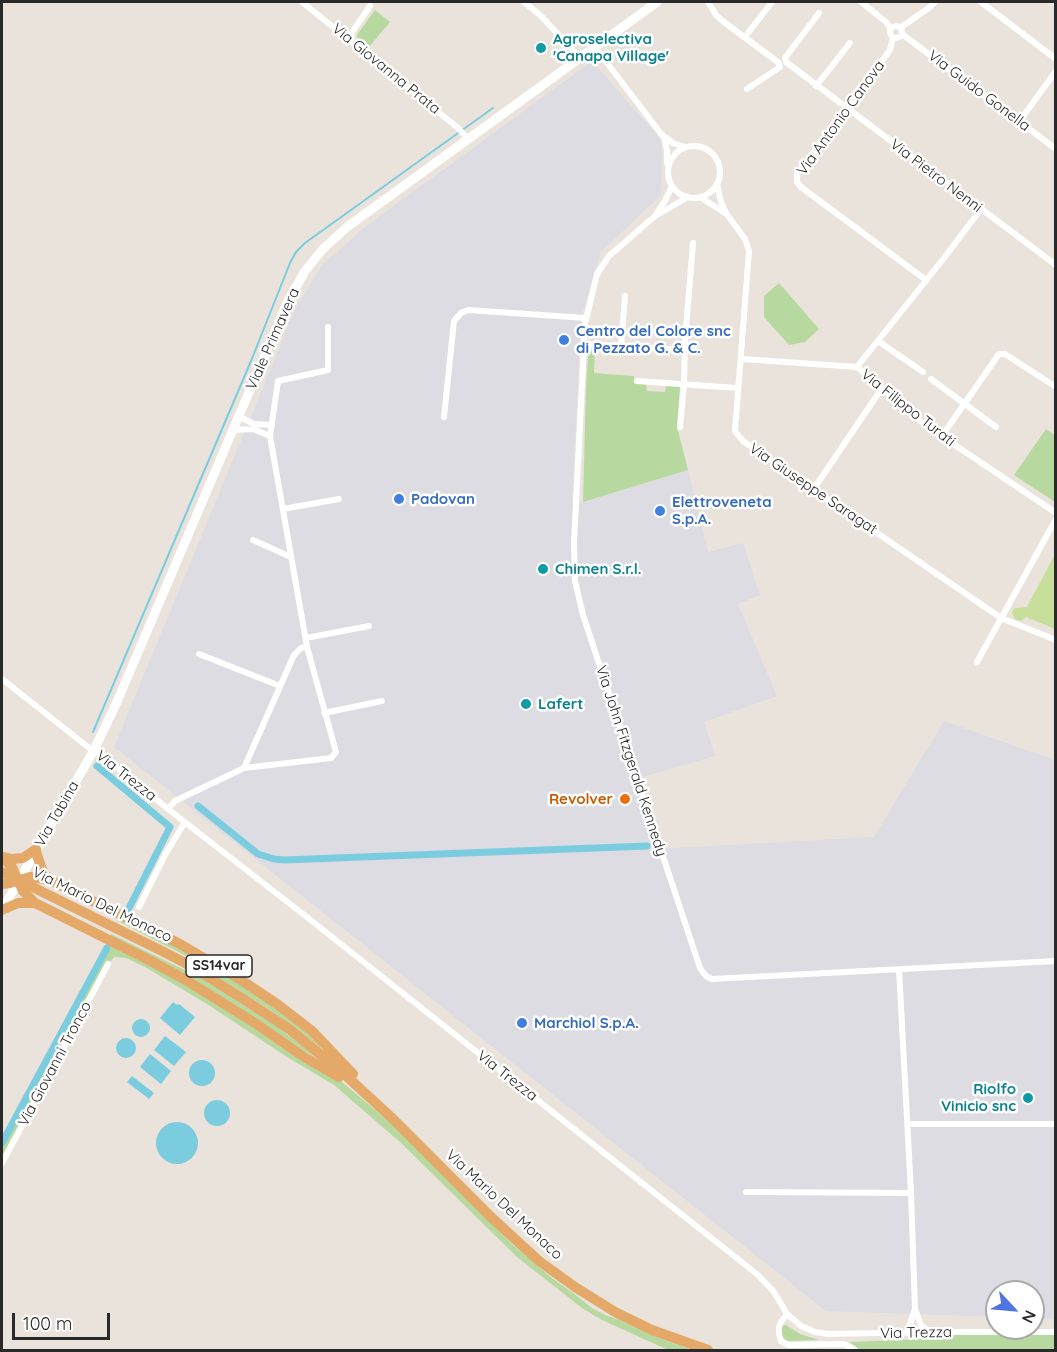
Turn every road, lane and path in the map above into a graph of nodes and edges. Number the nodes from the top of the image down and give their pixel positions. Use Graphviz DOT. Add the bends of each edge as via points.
graph roads {
  1 [pos="302,2"];
  2 [pos="524,2"];
  3 [pos="657,2"];
  4 [pos="708,2"];
  5 [pos="772,2"];
  6 [pos="861,2"];
  7 [pos="935,2"];
  8 [pos="981,2"];
  9 [pos="370,6"];
  10 [pos="819,13"];
  11 [pos="891,29"];
  12 [pos="901,31"];
  13 [pos="748,33"];
  14 [pos="348,38"];
  15 [pos="893,38"];
  16 [pos="850,43"];
  17 [pos="595,47"];
  18 [pos="580,58"];
  19 [pos="1056,59"];
  20 [pos="1056,71"];
  21 [pos="816,86"];
  22 [pos="747,89"];
  23 [pos="846,108"];
  24 [pos="1019,122"];
  25 [pos="662,135"];
  26 [pos="467,137"];
  27 [pos="685,147"];
  28 [pos="1056,149"];
  29 [pos="668,168"];
  30 [pos="717,184"];
  31 [pos="672,186"];
  32 [pos="688,197"];
  33 [pos="700,197"];
  34 [pos="981,209"];
  35 [pos="726,213"];
  36 [pos="655,216"];
  37 [pos="693,243"];
  38 [pos="1056,265"];
  39 [pos="926,280"];
  40 [pos="625,296"];
  41 [pos="586,318"];
  42 [pos="328,327"];
  43 [pos="878,341"];
  44 [pos="584,344"];
  45 [pos="621,346"];
  46 [pos="685,350"];
  47 [pos="742,359"];
  48 [pos="857,367"];
  49 [pos="923,372"];
  50 [pos="931,379"];
  51 [pos="637,381"];
  52 [pos="684,385"];
  53 [pos="1056,387"];
  54 [pos="738,388"];
  55 [pos="882,388"];
  56 [pos="964,405"];
  57 [pos="238,416"];
  58 [pos="444,417"];
  59 [pos="272,425"];
  60 [pos="680,427"];
  61 [pos="996,427"];
  62 [pos="232,430"];
  63 [pos="270,436"];
  64 [pos="942,436"];
  65 [pos="813,490"];
  66 [pos="339,499"];
  67 [pos="283,509"];
  68 [pos="1056,513"];
  69 [pos="1056,519"];
  70 [pos="253,540"];
  71 [pos="291,557"];
  72 [pos="1001,618"];
  73 [pos="369,626"];
  74 [pos="306,638"];
  75 [pos="1056,640"];
  76 [pos="307,647"];
  77 [pos="199,654"];
  78 [pos="977,662"];
  79 [pos="2,679"];
  80 [pos="280,686"];
  81 [pos="382,701"];
  82 [pos="324,713"];
  83 [pos="94,750"];
  84 [pos="244,768"];
  85 [pos="168,809"];
  86 [pos="185,822"];
  87 [pos="36,849"];
  88 [pos="2,857"];
  89 [pos="2,872"];
  90 [pos="50,880"];
  91 [pos="18,881"];
  92 [pos="2,884"];
  93 [pos="35,903"];
  94 [pos="139,907"];
  95 [pos="2,910"];
  96 [pos="1056,961"];
  97 [pos="108,964"];
  98 [pos="899,969"];
  99 [pos="387,1113"];
  100 [pos="908,1124"];
  101 [pos="1056,1124"];
  102 [pos="2,1163"];
  103 [pos="746,1192"];
  104 [pos="911,1193"];
  105 [pos="915,1309"];
  106 [pos="788,1314"];
  107 [pos="918,1318"];
  108 [pos="910,1322"];
  109 [pos="915,1332"];
  110 [pos="930,1332"];
  111 [pos="1056,1332"];
  112 [pos="907,1333"];
  113 [pos="708,1350"];
  114 [pos="855,1350"];
  1 -- 14 [label="street, Via Giovanna Prata"];
  2 -- 18 [label="street"];
  3 -- 17 [label="main road, Viale Primavera"];
  4 -- 22 [label="street" via="724,22 779,63 780,67"];
  5 -- 13 [label="street"];
  6 -- 11 [label="street"];
  7 -- 12 [label="street"];
  8 -- 19 [label="street"];
  9 -- 14 [label="street"];
  10 -- 21 [label="street, Via Pietro Nenni" via="785,58"];
  11 -- 12 [label="street" via="895,26"];
  11 -- 15 [label="street"];
  12 -- 15 [label="street" via="899,38"];
  12 -- 24 [label="street, Via Guido Gonella"];
  14 -- 26 [label="street, Via Giovanna Prata"];
  15 -- 23 [label="street, Via Antonio Canova" via="890,50"];
  16 -- 21 [label="street"];
  17 -- 18 [label="main road, Viale Primavera"];
  17 -- 25 [label="street"];
  18 -- 26 [label="main road, Viale Primavera"];
  20 -- 24 [label="street"];
  21 -- 23 [label="street, Via Pietro Nenni"];
  23 -- 34 [label="street, Via Pietro Nenni"];
  23 -- 39 [label="street, Via Antonio Canova" via="797,174 797,182"];
  24 -- 28 [label="street, Via Guido Gonella"];
  25 -- 27 [label="street"];
  25 -- 29 [label="street"];
  26 -- 57 [label="main road, Viale Primavera" via="323,249 287,303"];
  27 -- 29 [label="street" via="674,155"];
  27 -- 30 [label="street" via="700,146 712,153 720,169"];
  29 -- 31 [label="street"];
  30 -- 33 [label="street"];
  30 -- 35 [label="street, Via Giuseppe Saragat"];
  31 -- 32 [label="street"];
  31 -- 36 [label="street, Via John Fitzgerald Kennedy"];
  32 -- 33 [label="street, Via John Fitzgerald Kennedy"];
  32 -- 36 [label="street, Via John Fitzgerald Kennedy"];
  33 -- 35 [label="street, Via Giuseppe Saragat"];
  34 -- 38 [label="street, Via Pietro Nenni"];
  34 -- 39 [label="street"];
  35 -- 47 [label="street, Via Giuseppe Saragat" via="749,251"];
  36 -- 41 [label="street, Via John Fitzgerald Kennedy" via="609,256 597,274"];
  37 -- 46 [label="street"];
  39 -- 43 [label="street"];
  40 -- 45 [label="street"];
  41 -- 44 [label="street, Via John Fitzgerald Kennedy"];
  41 -- 58 [label="street" via="468,310 461,313 454,321"];
  42 -- 59 [label="street" via="328,370 278,381"];
  43 -- 48 [label="street"];
  43 -- 49 [label="street"];
  44 -- 45 [label="street"];
  44 -- 98 [label="street, Via John Fitzgerald Kennedy" via="575,581 700,968 712,979"];
  45 -- 46 [label="street"];
  46 -- 52 [label="street"];
  47 -- 48 [label="street, Via Filippo Turati"];
  47 -- 54 [label="street, Via Giuseppe Saragat"];
  48 -- 55 [label="street, Via Filippo Turati"];
  50 -- 56 [label="street"];
  51 -- 52 [label="street"];
  52 -- 54 [label="street"];
  52 -- 60 [label="street"];
  53 -- 56 [label="street" via="1005,354 999,354"];
  54 -- 65 [label="street, Via Giuseppe Saragat" via="735,430 742,441"];
  55 -- 64 [label="street, Via Filippo Turati"];
  55 -- 65 [label="street"];
  56 -- 61 [label="street"];
  56 -- 64 [label="street"];
  57 -- 59 [label="street"];
  57 -- 62 [label="main road, Viale Primavera"];
  59 -- 63 [label="street"];
  62 -- 63 [label="street" via="253,429"];
  62 -- 83 [label="main road, Viale Primavera"];
  63 -- 67 [label="street"];
  64 -- 68 [label="street, Via Filippo Turati"];
  65 -- 72 [label="street, Via Giuseppe Saragat"];
  66 -- 67 [label="street"];
  67 -- 71 [label="street"];
  69 -- 72 [label="street"];
  70 -- 71 [label="street"];
  71 -- 74 [label="street"];
  72 -- 75 [label="street, Via Giuseppe Saragat"];
  72 -- 78 [label="street"];
  73 -- 74 [label="street"];
  74 -- 76 [label="street"];
  76 -- 80 [label="street" via="294,655"];
  76 -- 82 [label="street"];
  77 -- 80 [label="street"];
  79 -- 83 [label="street, Via Trezza"];
  80 -- 84 [label="street"];
  81 -- 82 [label="street"];
  82 -- 84 [label="street" via="336,752 331,758"];
  83 -- 85 [label="street, Via Trezza"];
  83 -- 87 [label="main road, Via Tabina"];
  84 -- 85 [label="street" via="175,801"];
  85 -- 86 [label="street, Via Trezza"];
  86 -- 94 [label="street"];
  86 -- 106 [label="street, Via Trezza" via="758,1275"];
  87 -- 88 [label="highway, SS14var" via="23,858"];
  87 -- 90 [label="highway" via="43,872"];
  87 -- 91 [label="main road, Via Tabina"];
  88 -- 91 [label="highway, SS14var"];
  89 -- 99 [label="highway, Via Mario Del Monaco" via="189,965 289,1029"];
  90 -- 91 [label="highway, SS14var" via="30,877"];
  90 -- 99 [label="highway, SS14var" via="180,944 277,1004 325,1042"];
  91 -- 92 [label="highway, SS14var"];
  91 -- 93 [label="highway, SS14var"];
  91 -- 95 [label="main road, Via Tabina"];
  93 -- 95 [label="highway" via="18,903"];
  93 -- 99 [label="highway, SS14var" via="192,983 340,1078"];
  96 -- 98 [label="street, Via John Fitzgerald Kennedy"];
  97 -- 102 [label="street, Via Giovanni Tronco"];
  98 -- 100 [label="street"];
  99 -- 113 [label="highway, Via Mario Del Monaco" via="514,1239 562,1279 632,1321"];
  100 -- 101 [label="street"];
  100 -- 104 [label="street"];
  103 -- 104 [label="street"];
  104 -- 105 [label="street"];
  105 -- 107 [label="street"];
  105 -- 108 [label="street"];
  106 -- 112 [label="street, Via Trezza" via="815,1332"];
  106 -- 114 [label="street" via="779,1327 784,1343 842,1344"];
  107 -- 109 [label="street"];
  107 -- 110 [label="street"];
  108 -- 109 [label="street"];
  108 -- 112 [label="street"];
  109 -- 110 [label="street, Via Trezza"];
  109 -- 112 [label="street, Via Trezza"];
  110 -- 111 [label="street, Via Trezza"];
}
